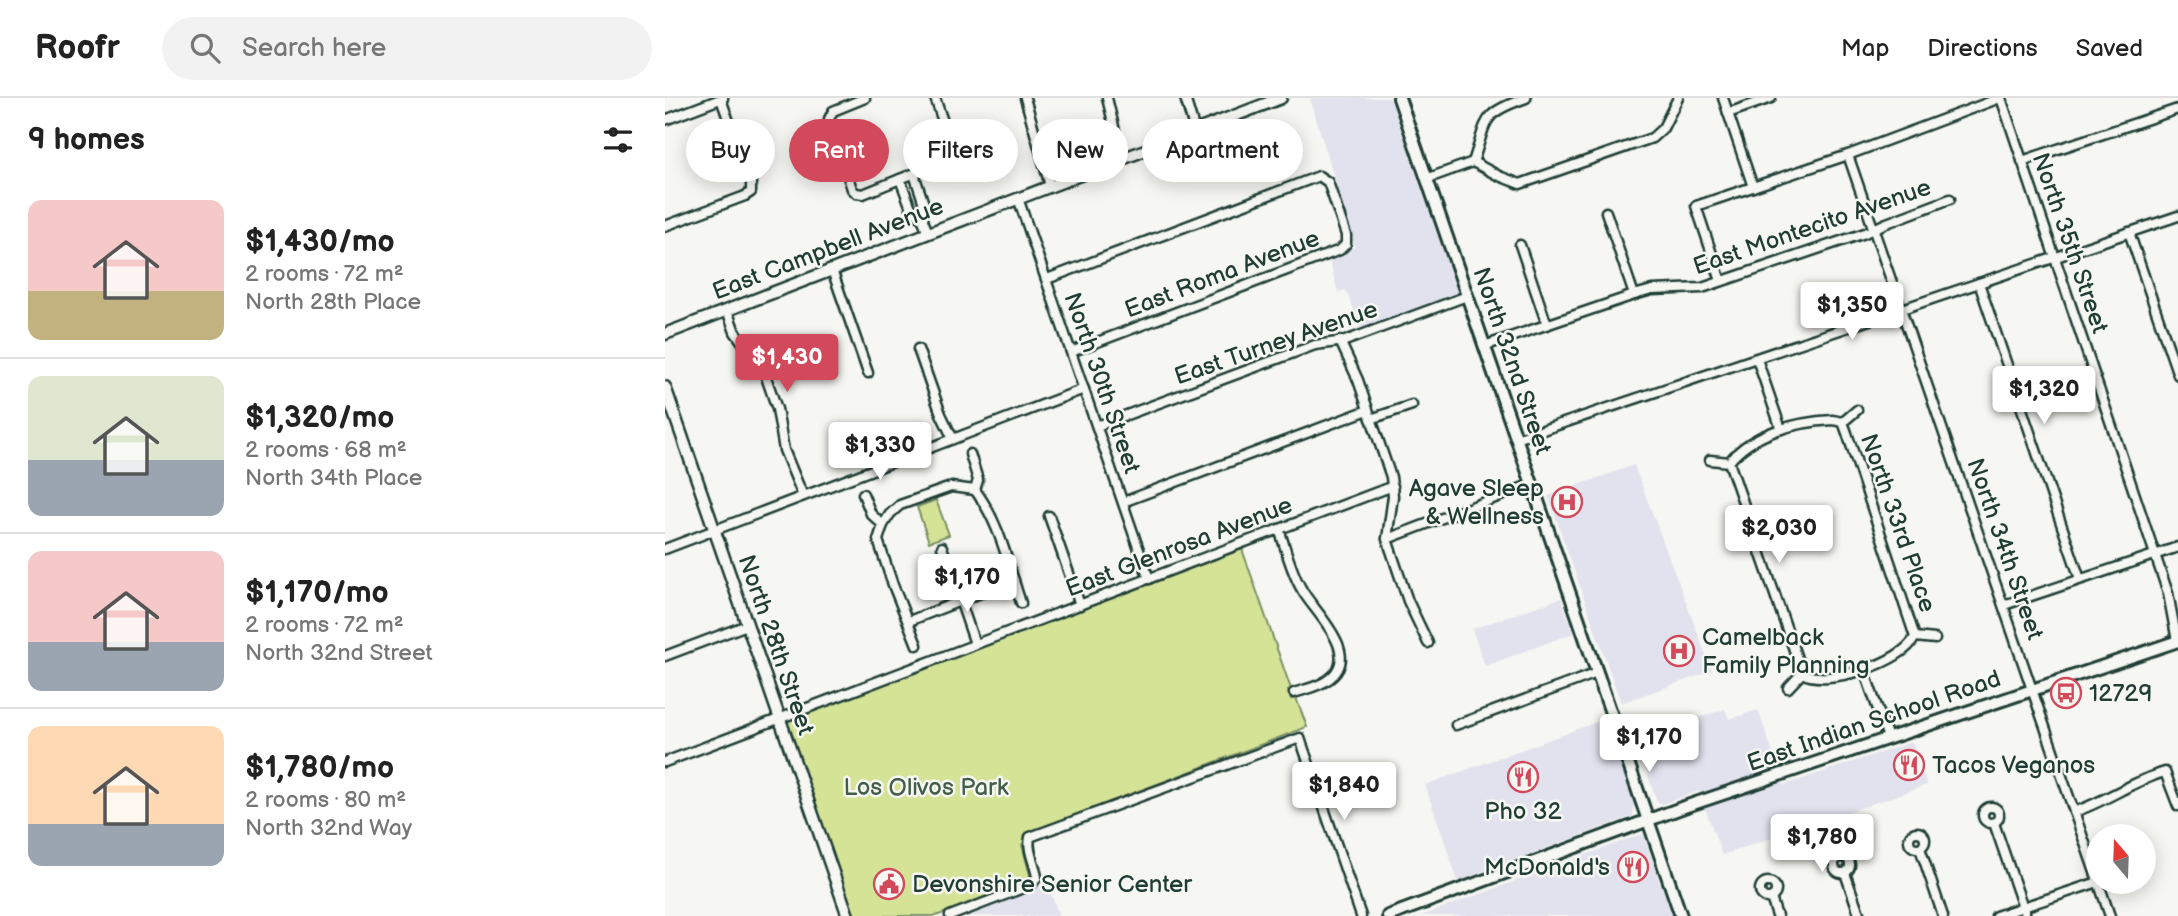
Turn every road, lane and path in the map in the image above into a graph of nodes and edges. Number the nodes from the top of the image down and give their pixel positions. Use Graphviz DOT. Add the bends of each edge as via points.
graph roads {
  1 [pos="722,98"];
  2 [pos="865,98"];
  3 [pos="935,98"];
  4 [pos="1025,98"];
  5 [pos="1107,98"];
  6 [pos="1185,98"];
  7 [pos="1281,98"];
  8 [pos="1399,98"];
  9 [pos="1526,98"];
  10 [pos="1678,98"];
  11 [pos="1723,98"];
  12 [pos="1771,98"];
  13 [pos="2001,98"];
  14 [pos="2178,109"];
  15 [pos="1728,113"];
  16 [pos="942,119"];
  17 [pos="1112,119"];
  18 [pos="1191,119"];
  19 [pos="1226,119"];
  20 [pos="665,120"];
  21 [pos="1849,155"];
  22 [pos="1473,162"];
  23 [pos="2022,162"];
  24 [pos="903,178"];
  25 [pos="900,179"];
  26 [pos="1426,179"];
  27 [pos="916,182"];
  28 [pos="1061,182"];
  29 [pos="1050,186"];
  30 [pos="1753,187"];
  31 [pos="921,195"];
  32 [pos="1018,198"];
  33 [pos="1950,199"];
  34 [pos="908,201"];
  35 [pos="1606,212"];
  36 [pos="2178,216"];
  37 [pos="923,220"];
  38 [pos="665,226"];
  39 [pos="1874,230"];
  40 [pos="928,233"];
  41 [pos="2129,233"];
  42 [pos="1520,245"];
  43 [pos="2054,258"];
  44 [pos="831,270"];
  45 [pos="1047,279"];
  46 [pos="1721,281"];
  47 [pos="1979,284"];
  48 [pos="1633,295"];
  49 [pos="1467,296"];
  50 [pos="1901,309"];
  51 [pos="727,310"];
  52 [pos="1547,325"];
  53 [pos="665,334"];
  54 [pos="1340,341"];
  55 [pos="1484,346"];
  56 [pos="918,349"];
  57 [pos="1071,352"];
  58 [pos="1757,359"];
  59 [pos="868,373"];
  60 [pos="2178,375"];
  61 [pos="665,387"];
  62 [pos="1084,389"];
  63 [pos="1412,405"];
  64 [pos="1857,410"];
  65 [pos="1369,414"];
  66 [pos="1843,422"];
  67 [pos="1097,426"];
  68 [pos="1781,429"];
  69 [pos="953,439"];
  70 [pos="1516,439"];
  71 [pos="969,454"];
  72 [pos="1710,460"];
  73 [pos="1729,462"];
  74 [pos="1532,484"];
  75 [pos="1393,486"];
  76 [pos="975,490"];
  77 [pos="863,494"];
  78 [pos="803,496"];
  79 [pos="1123,502"];
  80 [pos="1049,516"];
  81 [pos="883,525"];
  82 [pos="1279,529"];
  83 [pos="714,530"];
  84 [pos="1387,539"];
  85 [pos="942,547"];
  86 [pos="2178,547"];
  87 [pos="665,549"];
  88 [pos="2155,554"];
  89 [pos="1149,579"];
  90 [pos="2080,579"];
  91 [pos="1014,580"];
  92 [pos="961,601"];
  93 [pos="1021,603"];
  94 [pos="1080,605"];
  95 [pos="2004,605"];
  96 [pos="909,621"];
  97 [pos="747,625"];
  98 [pos="1915,637"];
  99 [pos="1935,639"];
  100 [pos="2177,641"];
  101 [pos="1428,643"];
  102 [pos="975,644"];
  103 [pos="917,645"];
  104 [pos="665,656"];
  105 [pos="1864,670"];
  106 [pos="1597,673"];
  107 [pos="1802,674"];
  108 [pos="1788,688"];
  109 [pos="2032,690"];
  110 [pos="1294,693"];
  111 [pos="779,719"];
  112 [pos="1457,725"];
  113 [pos="1888,738"];
  114 [pos="665,762"];
  115 [pos="2178,806"];
  116 [pos="2074,812"];
  117 [pos="1647,819"];
  118 [pos="1994,823"];
  119 [pos="2086,847"];
  120 [pos="1920,848"];
  121 [pos="1845,873"];
  122 [pos="2086,887"];
  123 [pos="2102,894"];
  124 [pos="1771,898"];
  125 [pos="2024,911"];
  126 [pos="848,916"];
  127 [pos="950,916"];
  128 [pos="1361,916"];
  129 [pos="1388,916"];
  130 [pos="1681,916"];
  131 [pos="1777,916"];
  132 [pos="1860,916"];
  133 [pos="1943,916"];
  134 [pos="1996,916"];
  135 [pos="2110,916"];
  1 -- 20 [label="street"];
  1 -- 38 [label="street" via="751,192"];
  2 -- 25 [label="street" via="829,114 852,189 863,194"];
  3 -- 16 [label="street"];
  4 -- 29 [label="street"];
  5 -- 17 [label="street"];
  6 -- 18 [label="street"];
  7 -- 19 [label="street, East Campbell Avenue"];
  8 -- 26 [label="main road, North 32nd Street"];
  9 -- 22 [label="street" via="1491,114"];
  10 -- 22 [label="street" via="1663,128 1652,138 1520,184"];
  11 -- 15 [label="street"];
  12 -- 15 [label="street"];
  13 -- 21 [label="street"];
  13 -- 23 [label="street, North 35th Street"];
  14 -- 23 [label="street"];
  15 -- 30 [label="street"];
  21 -- 30 [label="street"];
  21 -- 39 [label="street, North 34th Street"];
  22 -- 26 [label="street"];
  23 -- 43 [label="street, North 35th Street"];
  24 -- 25 [label="street"];
  25 -- 34 [label="street"];
  26 -- 49 [label="main road, North 32nd Street"];
  27 -- 31 [label="street"];
  28 -- 29 [label="street, East Campbell Avenue"];
  29 -- 32 [label="street, East Campbell Avenue"];
  30 -- 46 [label="street" via="1696,206"];
  31 -- 34 [label="street"];
  31 -- 37 [label="street"];
  32 -- 40 [label="street, East Campbell Avenue"];
  32 -- 45 [label="street, North 30th Street"];
  33 -- 39 [label="street, East Montecito Avenue"];
  34 -- 37 [label="street"];
  35 -- 48 [label="street"];
  36 -- 41 [label="street"];
  37 -- 40 [label="street"];
  39 -- 46 [label="street, East Montecito Avenue"];
  39 -- 50 [label="street, North 34th Street"];
  40 -- 44 [label="street, East Campbell Avenue"];
  41 -- 43 [label="street"];
  41 -- 60 [label="street"];
  42 -- 52 [label="street"];
  43 -- 47 [label="street"];
  43 -- 88 [label="street, North 35th Street"];
  44 -- 51 [label="street, East Campbell Avenue"];
  44 -- 59 [label="street"];
  45 -- 57 [label="street, North 30th Street"];
  45 -- 57 [label="street, East Roma Avenue" via="1319,176 1328,182 1346,235 1346,244 1339,250"];
  46 -- 48 [label="street, East Montecito Avenue" via="1702,288"];
  47 -- 50 [label="street"];
  47 -- 90 [label="street"];
  48 -- 52 [label="street, East Montecito Avenue"];
  49 -- 54 [label="street, East Turney Avenue"];
  49 -- 55 [label="main road, North 32nd Street"];
  50 -- 58 [label="street"];
  50 -- 95 [label="street, North 34th Street"];
  51 -- 53 [label="street, East Campbell Avenue"];
  51 -- 78 [label="street" via="735,332 764,371"];
  52 -- 55 [label="street, East Montecito Avenue"];
  54 -- 65 [label="street"];
  54 -- 67 [label="street, East Turney Avenue" via="1315,345"];
  55 -- 70 [label="main road, North 32nd Street"];
  56 -- 69 [label="street"];
  57 -- 62 [label="street, North 30th Street"];
  58 -- 68 [label="street"];
  58 -- 70 [label="street"];
  61 -- 83 [label="street, North 28th Street"];
  62 -- 67 [label="street, North 30th Street"];
  62 -- 69 [label="street"];
  63 -- 65 [label="street"];
  64 -- 66 [label="street, North 33rd Place"];
  65 -- 75 [label="street"];
  65 -- 79 [label="street"];
  66 -- 68 [label="street, North 33rd Place" via="1811,421"];
  66 -- 98 [label="street, North 33rd Place"];
  67 -- 79 [label="street, North 30th Street"];
  68 -- 73 [label="street, North 33rd Place" via="1736,453"];
  69 -- 78 [label="street"];
  70 -- 74 [label="main road, North 32nd Street"];
  71 -- 76 [label="street" via="978,480"];
  72 -- 73 [label="street"];
  73 -- 107 [label="street"];
  74 -- 84 [label="street"];
  74 -- 106 [label="main road, North 32nd Street"];
  75 -- 82 [label="street, East Glenrosa Avenue"];
  75 -- 84 [label="street"];
  76 -- 81 [label="street" via="951,486 899,505"];
  76 -- 91 [label="street" via="999,529"];
  77 -- 81 [label="street" via="871,514"];
  78 -- 83 [label="street"];
  79 -- 89 [label="street, North 30th Street"];
  80 -- 94 [label="street"];
  81 -- 96 [label="street" via="879,540"];
  82 -- 89 [label="street, East Glenrosa Avenue"];
  82 -- 110 [label="street" via="1300,588 1329,625 1340,653 1338,668 1328,680"];
  83 -- 87 [label="street"];
  83 -- 97 [label="street, North 28th Street"];
  84 -- 101 [label="street"];
  85 -- 92 [label="street"];
  86 -- 88 [label="street"];
  88 -- 90 [label="street"];
  88 -- 100 [label="street, North 35th Street"];
  89 -- 94 [label="street, East Glenrosa Avenue"];
  90 -- 95 [label="street"];
  91 -- 92 [label="street"];
  91 -- 93 [label="street"];
  92 -- 96 [label="street"];
  92 -- 102 [label="street"];
  94 -- 102 [label="street, East Glenrosa Avenue"];
  95 -- 109 [label="street, North 34th Street"];
  96 -- 103 [label="street"];
  97 -- 104 [label="street"];
  97 -- 111 [label="street, North 28th Street"];
  98 -- 99 [label="street, North 33rd Place"];
  98 -- 105 [label="street, North 33rd Place" via="1906,648"];
  100 -- 109 [label="main road, East Indian School Road"];
  102 -- 111 [label="street, East Glenrosa Avenue"];
  105 -- 107 [label="street, North 33rd Place" via="1820,678"];
  105 -- 113 [label="street"];
  106 -- 112 [label="street"];
  106 -- 117 [label="main road, North 32nd Street"];
  107 -- 108 [label="street"];
  109 -- 113 [label="main road, East Indian School Road"];
  109 -- 116 [label="street, North 34th Street"];
  111 -- 114 [label="street, East Glenrosa Avenue"];
  111 -- 126 [label="street, North 28th Street"];
  113 -- 117 [label="main road, East Indian School Road"];
  115 -- 116 [label="street" via="2165,772"];
  116 -- 119 [label="street, North 34th Street"];
  117 -- 129 [label="main road, East Indian School Road"];
  117 -- 130 [label="main road, North 32nd Street"];
  118 -- 125 [label="street"];
  120 -- 133 [label="street"];
  121 -- 132 [label="street"];
  122 -- 125 [label="street"];
  123 -- 135 [label="street, North 34th Street"];
  124 -- 131 [label="street"];
  125 -- 134 [label="street"];
  127 -- 128 [label="street" via="1031,885 1037,877 1028,846 1030,837 1300,738"];
}
